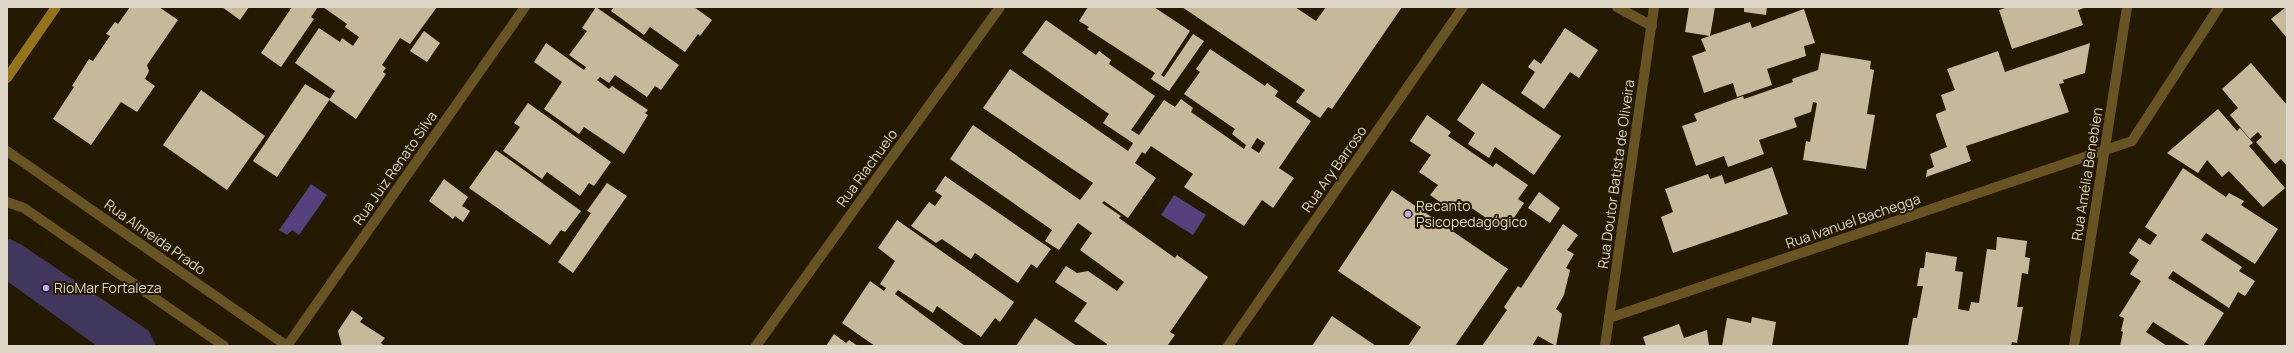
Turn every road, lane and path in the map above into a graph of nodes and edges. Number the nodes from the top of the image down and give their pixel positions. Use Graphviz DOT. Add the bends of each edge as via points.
graph roads {
  1 [pos="56,7"];
  2 [pos="526,7"];
  3 [pos="1000,7"];
  4 [pos="1463,7"];
  5 [pos="1617,7"];
  6 [pos="1654,7"];
  7 [pos="2127,7"];
  8 [pos="2219,7"];
  9 [pos="1652,26"];
  10 [pos="7,78"];
  11 [pos="2106,149"];
  12 [pos="7,151"];
  13 [pos="7,202"];
  14 [pos="1609,318"];
  15 [pos="224,346"];
  16 [pos="287,346"];
  17 [pos="756,346"];
  18 [pos="1228,346"];
  19 [pos="1605,346"];
  20 [pos="2074,346"];
  1 -- 10 [label="street"];
  2 -- 16 [label="street, Rua Juiz Renato Silva"];
  3 -- 17 [label="street, Rua Riachuelo"];
  4 -- 18 [label="street, Rua Ary Barroso"];
  5 -- 9 [label="street"];
  6 -- 9 [label="street, Rua Doutor Batista de Oliveira"];
  7 -- 11 [label="street, Rua Amélia Benebien"];
  8 -- 11 [label="street, Rua Ivanuel Bachegga" via="2132,140"];
  9 -- 14 [label="street, Rua Doutor Batista de Oliveira"];
  11 -- 14 [label="street, Rua Ivanuel Bachegga"];
  11 -- 20 [label="street, Rua Amélia Benebien"];
  12 -- 16 [label="street, Rua Almeida Prado"];
  13 -- 15 [label="street" via="24,208"];
  14 -- 19 [label="street, Rua Doutor Batista de Oliveira"];
}
